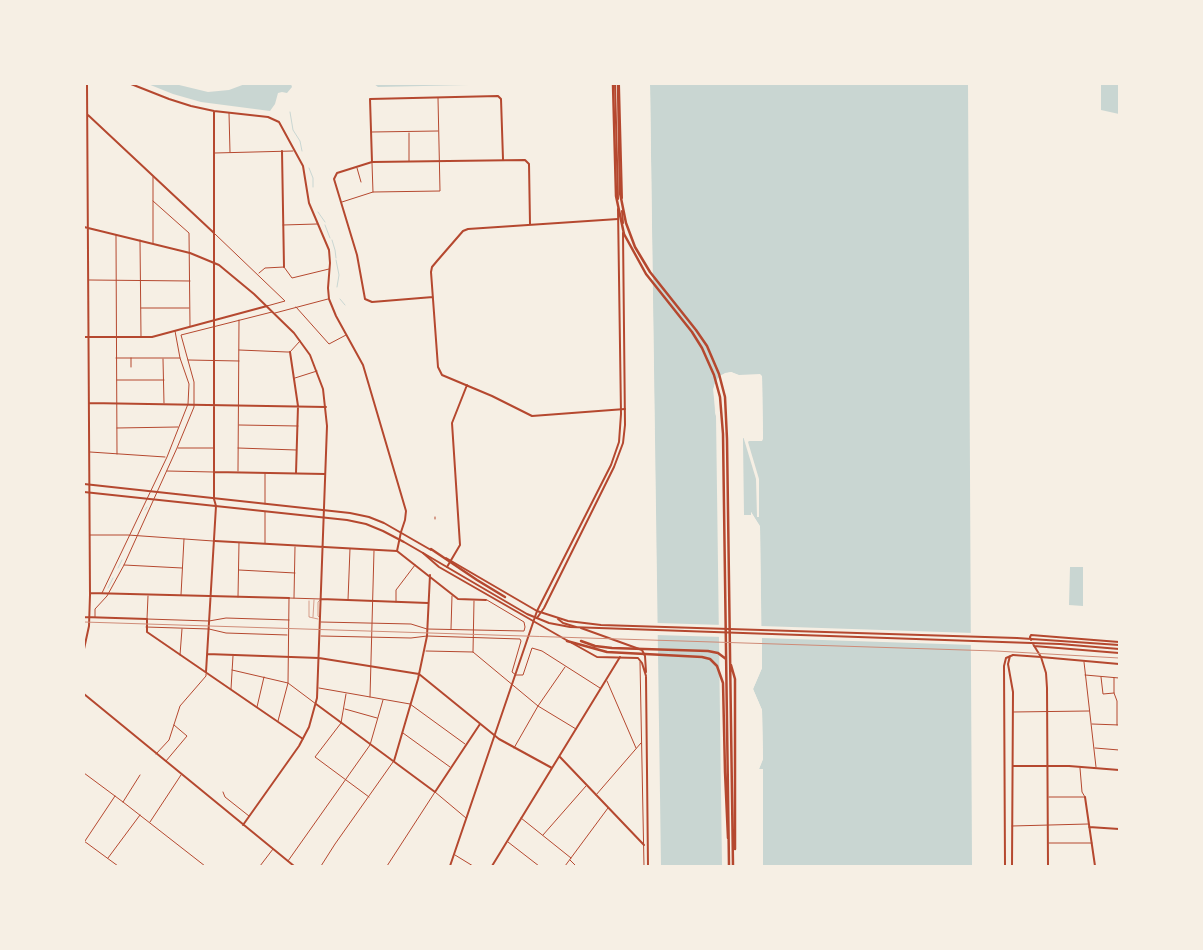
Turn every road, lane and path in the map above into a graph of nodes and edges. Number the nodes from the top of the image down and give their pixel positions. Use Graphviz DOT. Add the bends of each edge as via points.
graph roads {
  1 [pos="87,84"];
  2 [pos="131,84"];
  3 [pos="616,84"];
  4 [pos="438,98"];
  5 [pos="214,112"];
  6 [pos="229,113"];
  7 [pos="87,115"];
  8 [pos="439,131"];
  9 [pos="371,132"];
  10 [pos="409,132"];
  11 [pos="282,151"];
  12 [pos="295,151"];
  13 [pos="230,152"];
  14 [pos="214,153"];
  15 [pos="503,159"];
  16 [pos="440,160"];
  17 [pos="409,161"];
  18 [pos="372,162"];
  19 [pos="356,167"];
  20 [pos="153,176"];
  21 [pos="361,182"];
  22 [pos="373,192"];
  23 [pos="153,200"];
  24 [pos="342,202"];
  25 [pos="618,219"];
  26 [pos="623,219"];
  27 [pos="318,224"];
  28 [pos="283,225"];
  29 [pos="530,225"];
  30 [pos="84,227"];
  31 [pos="88,228"];
  32 [pos="214,233"];
  33 [pos="116,234"];
  34 [pos="140,240"];
  35 [pos="153,243"];
  36 [pos="190,253"];
  37 [pos="214,262"];
  38 [pos="284,268"];
  39 [pos="330,269"];
  40 [pos="258,274"];
  41 [pos="88,280"];
  42 [pos="116,280"];
  43 [pos="141,280"];
  44 [pos="190,281"];
  45 [pos="432,297"];
  46 [pos="329,299"];
  47 [pos="267,306"];
  48 [pos="296,307"];
  49 [pos="141,308"];
  50 [pos="190,308"];
  51 [pos="274,312"];
  52 [pos="239,320"];
  53 [pos="214,321"];
  54 [pos="214,326"];
  55 [pos="190,327"];
  56 [pos="175,331"];
  57 [pos="346,335"];
  58 [pos="84,336"];
  59 [pos="88,336"];
  60 [pos="116,337"];
  61 [pos="141,337"];
  62 [pos="300,341"];
  63 [pos="239,350"];
  64 [pos="290,352"];
  65 [pos="116,358"];
  66 [pos="131,358"];
  67 [pos="163,358"];
  68 [pos="180,358"];
  69 [pos="188,360"];
  70 [pos="214,360"];
  71 [pos="239,360"];
  72 [pos="131,367"];
  73 [pos="317,371"];
  74 [pos="294,378"];
  75 [pos="116,380"];
  76 [pos="164,380"];
  77 [pos="467,385"];
  78 [pos="88,403"];
  79 [pos="117,403"];
  80 [pos="164,403"];
  81 [pos="188,404"];
  82 [pos="194,404"];
  83 [pos="214,405"];
  84 [pos="238,405"];
  85 [pos="298,406"];
  86 [pos="326,407"];
  87 [pos="621,410"];
  88 [pos="625,410"];
  89 [pos="238,425"];
  90 [pos="298,426"];
  91 [pos="179,427"];
  92 [pos="117,428"];
  93 [pos="177,448"];
  94 [pos="214,448"];
  95 [pos="238,448"];
  96 [pos="297,450"];
  97 [pos="89,452"];
  98 [pos="117,454"];
  99 [pos="167,457"];
  100 [pos="167,471"];
  101 [pos="214,472"];
  102 [pos="238,472"];
  103 [pos="265,473"];
  104 [pos="296,473"];
  105 [pos="325,474"];
  106 [pos="84,484"];
  107 [pos="89,485"];
  108 [pos="84,492"];
  109 [pos="89,492"];
  110 [pos="151,492"];
  111 [pos="157,492"];
  112 [pos="214,498"];
  113 [pos="148,499"];
  114 [pos="154,500"];
  115 [pos="265,504"];
  116 [pos="216,506"];
  117 [pos="324,510"];
  118 [pos="265,512"];
  119 [pos="324,518"];
  120 [pos="400,532"];
  121 [pos="89,535"];
  122 [pos="131,535"];
  123 [pos="136,536"];
  124 [pos="184,539"];
  125 [pos="399,539"];
  126 [pos="214,541"];
  127 [pos="240,542"];
  128 [pos="265,544"];
  129 [pos="295,546"];
  130 [pos="322,548"];
  131 [pos="350,549"];
  132 [pos="431,549"];
  133 [pos="374,550"];
  134 [pos="397,551"];
  135 [pos="422,554"];
  136 [pos="450,562"];
  137 [pos="124,565"];
  138 [pos="415,565"];
  139 [pos="446,567"];
  140 [pos="84,568"];
  141 [pos="182,568"];
  142 [pos="239,570"];
  143 [pos="295,573"];
  144 [pos="430,575"];
  145 [pos="90,594"];
  146 [pos="101,594"];
  147 [pos="108,594"];
  148 [pos="452,594"];
  149 [pos="148,595"];
  150 [pos="181,596"];
  151 [pos="211,596"];
  152 [pos="238,597"];
  153 [pos="505,597"];
  154 [pos="290,598"];
  155 [pos="294,598"];
  156 [pos="309,599"];
  157 [pos="314,599"];
  158 [pos="321,599"];
  159 [pos="474,600"];
  160 [pos="486,600"];
  161 [pos="348,601"];
  162 [pos="372,602"];
  163 [pos="396,602"];
  164 [pos="428,604"];
  165 [pos="537,611"];
  166 [pos="541,613"];
  167 [pos="90,617"];
  168 [pos="95,617"];
  169 [pos="84,618"];
  170 [pos="314,618"];
  171 [pos="147,619"];
  172 [pos="558,619"];
  173 [pos="289,620"];
  174 [pos="320,620"];
  175 [pos="209,621"];
  176 [pos="534,622"];
  177 [pos="371,623"];
  178 [pos="146,627"];
  179 [pos="182,628"];
  180 [pos="427,629"];
  181 [pos="209,630"];
  182 [pos="451,630"];
  183 [pos="474,630"];
  184 [pos="288,635"];
  185 [pos="320,636"];
  186 [pos="427,636"];
  187 [pos="371,637"];
  188 [pos="473,637"];
  189 [pos="567,641"];
  190 [pos="581,641"];
  191 [pos="1119,644"];
  192 [pos="1034,646"];
  193 [pos="84,649"];
  194 [pos="424,651"];
  195 [pos="1119,651"];
  196 [pos="473,652"];
  197 [pos="644,652"];
  198 [pos="207,654"];
  199 [pos="180,655"];
  200 [pos="233,655"];
  201 [pos="1011,655"];
  202 [pos="288,657"];
  203 [pos="620,657"];
  204 [pos="1041,657"];
  205 [pos="319,658"];
  206 [pos="640,660"];
  207 [pos="1084,662"];
  208 [pos="1119,664"];
  209 [pos="370,666"];
  210 [pos="566,666"];
  211 [pos="232,670"];
  212 [pos="206,672"];
  213 [pos="418,674"];
  214 [pos="516,675"];
  215 [pos="1086,675"];
  216 [pos="646,676"];
  217 [pos="1101,676"];
  218 [pos="264,677"];
  219 [pos="1114,678"];
  220 [pos="1119,678"];
  221 [pos="607,681"];
  222 [pos="288,683"];
  223 [pos="513,686"];
  224 [pos="318,688"];
  225 [pos="602,689"];
  226 [pos="231,690"];
  227 [pos="346,693"];
  228 [pos="1114,693"];
  229 [pos="84,694"];
  230 [pos="370,697"];
  231 [pos="383,700"];
  232 [pos="316,704"];
  233 [pos="410,704"];
  234 [pos="538,706"];
  235 [pos="257,708"];
  236 [pos="344,708"];
  237 [pos="1090,711"];
  238 [pos="1013,712"];
  239 [pos="1048,712"];
  240 [pos="378,718"];
  241 [pos="278,722"];
  242 [pos="341,723"];
  243 [pos="174,724"];
  244 [pos="481,724"];
  245 [pos="1091,724"];
  246 [pos="1118,725"];
  247 [pos="577,729"];
  248 [pos="402,732"];
  249 [pos="495,735"];
  250 [pos="303,739"];
  251 [pos="642,742"];
  252 [pos="370,745"];
  253 [pos="466,745"];
  254 [pos="514,748"];
  255 [pos="636,748"];
  256 [pos="1094,748"];
  257 [pos="1119,750"];
  258 [pos="156,754"];
  259 [pos="560,757"];
  260 [pos="165,762"];
  261 [pos="393,762"];
  262 [pos="1013,766"];
  263 [pos="1048,766"];
  264 [pos="1080,767"];
  265 [pos="451,768"];
  266 [pos="552,768"];
  267 [pos="1096,768"];
  268 [pos="1119,770"];
  269 [pos="84,774"];
  270 [pos="140,775"];
  271 [pos="182,775"];
  272 [pos="345,779"];
  273 [pos="587,786"];
  274 [pos="223,792"];
  275 [pos="435,792"];
  276 [pos="595,795"];
  277 [pos="116,796"];
  278 [pos="369,797"];
  279 [pos="1048,797"];
  280 [pos="1085,797"];
  281 [pos="123,802"];
  282 [pos="608,808"];
  283 [pos="140,815"];
  284 [pos="250,817"];
  285 [pos="467,818"];
  286 [pos="521,818"];
  287 [pos="150,822"];
  288 [pos="243,825"];
  289 [pos="1048,825"];
  290 [pos="1012,826"];
  291 [pos="1089,826"];
  292 [pos="1119,829"];
  293 [pos="543,835"];
  294 [pos="84,841"];
  295 [pos="507,841"];
  296 [pos="1048,843"];
  297 [pos="1092,843"];
  298 [pos="730,844"];
  299 [pos="644,845"];
  300 [pos="273,849"];
  301 [pos="734,853"];
  302 [pos="454,855"];
  303 [pos="108,858"];
  304 [pos="570,859"];
  305 [pos="288,861"];
  306 [pos="118,866"];
  307 [pos="205,866"];
  308 [pos="260,866"];
  309 [pos="294,866"];
  310 [pos="321,866"];
  311 [pos="387,866"];
  312 [pos="450,866"];
  313 [pos="473,866"];
  314 [pos="492,866"];
  315 [pos="539,866"];
  316 [pos="565,866"];
  317 [pos="576,866"];
  318 [pos="644,866"];
  319 [pos="648,866"];
  320 [pos="730,866"];
  321 [pos="733,866"];
  322 [pos="1005,866"];
  323 [pos="1012,866"];
  324 [pos="1048,866"];
  325 [pos="1095,866"];
  1 -- 7 [label="street"];
  2 -- 5 [label="street"];
  3 -- 25 [label="street"];
  3 -- 26 [label="street"];
  3 -- 298 [label="highway" via="616,196 624,234 646,274 702,348 720,398"];
  3 -- 301 [label="highway" via="620,193 626,223 650,272 707,346 725,397"];
  4 -- 8 [label="street"];
  4 -- 9 [label="street" via="370,99"];
  4 -- 15 [label="street" via="500,97"];
  5 -- 6 [label="street"];
  5 -- 14 [label="street"];
  6 -- 12 [label="street" via="274,118"];
  6 -- 13 [label="street"];
  7 -- 20 [label="street"];
  7 -- 31 [label="street"];
  8 -- 10 [label="street"];
  8 -- 16 [label="street"];
  9 -- 10 [label="street"];
  9 -- 18 [label="street"];
  10 -- 17 [label="street"];
  11 -- 12 [label="street"];
  11 -- 13 [label="street"];
  11 -- 28 [label="street"];
  12 -- 27 [label="street" via="303,166 309,203"];
  13 -- 14 [label="street"];
  14 -- 32 [label="street"];
  15 -- 16 [label="street"];
  15 -- 29 [label="street" via="528,162"];
  16 -- 17 [label="street"];
  16 -- 22 [label="street" via="440,191"];
  17 -- 18 [label="street"];
  18 -- 19 [label="street"];
  18 -- 22 [label="street"];
  19 -- 21 [label="street"];
  19 -- 24 [label="street" via="335,175"];
  20 -- 23 [label="street"];
  20 -- 32 [label="street"];
  22 -- 24 [label="street"];
  23 -- 35 [label="street"];
  23 -- 36 [label="street" via="189,233"];
  24 -- 45 [label="street" via="358,255 367,301"];
  25 -- 26 [label="street"];
  25 -- 29 [label="street"];
  25 -- 87 [label="street"];
  26 -- 88 [label="street"];
  27 -- 28 [label="street"];
  27 -- 39 [label="street" via="329,250"];
  28 -- 38 [label="street"];
  29 -- 45 [label="street" via="463,231 432,266"];
  30 -- 31 [label="street"];
  31 -- 33 [label="street"];
  31 -- 41 [label="street"];
  32 -- 37 [label="street"];
  32 -- 40 [label="street"];
  33 -- 34 [label="street"];
  33 -- 42 [label="street"];
  34 -- 35 [label="street"];
  34 -- 43 [label="street"];
  35 -- 36 [label="street"];
  36 -- 37 [label="street"];
  36 -- 44 [label="street"];
  37 -- 47 [label="street"];
  37 -- 53 [label="street"];
  38 -- 39 [label="street" via="292,278"];
  38 -- 40 [label="street" via="264,268"];
  39 -- 46 [label="street"];
  40 -- 47 [label="street" via="285,300"];
  41 -- 42 [label="street"];
  41 -- 59 [label="street"];
  42 -- 43 [label="street"];
  42 -- 60 [label="street"];
  43 -- 44 [label="street"];
  43 -- 49 [label="street"];
  44 -- 50 [label="street"];
  45 -- 77 [label="street" via="438,371"];
  46 -- 48 [label="street"];
  46 -- 57 [label="street"];
  47 -- 51 [label="street"];
  47 -- 53 [label="street"];
  48 -- 51 [label="street"];
  48 -- 57 [label="street" via="329,344"];
  49 -- 50 [label="street"];
  49 -- 61 [label="street"];
  50 -- 55 [label="street"];
  51 -- 52 [label="street"];
  51 -- 62 [label="street"];
  52 -- 54 [label="street"];
  52 -- 63 [label="street"];
  53 -- 54 [label="street"];
  53 -- 55 [label="street"];
  54 -- 69 [label="street" via="181,335"];
  54 -- 70 [label="street"];
  55 -- 56 [label="street"];
  56 -- 61 [label="street"];
  56 -- 68 [label="street"];
  57 -- 120 [label="street" via="363,365 406,511"];
  58 -- 59 [label="street"];
  59 -- 60 [label="street"];
  59 -- 78 [label="street"];
  60 -- 61 [label="street"];
  60 -- 65 [label="street"];
  62 -- 64 [label="street"];
  62 -- 73 [label="street"];
  63 -- 64 [label="street"];
  63 -- 71 [label="street"];
  64 -- 74 [label="street"];
  65 -- 66 [label="street"];
  65 -- 75 [label="street"];
  66 -- 67 [label="street"];
  66 -- 72 [label="street"];
  67 -- 68 [label="street"];
  67 -- 76 [label="street"];
  68 -- 81 [label="street" via="189,384"];
  69 -- 70 [label="street"];
  69 -- 82 [label="street" via="194,382"];
  70 -- 71 [label="street"];
  70 -- 83 [label="street"];
  71 -- 84 [label="street"];
  73 -- 74 [label="street"];
  73 -- 86 [label="street"];
  74 -- 85 [label="street"];
  75 -- 76 [label="street"];
  75 -- 79 [label="street"];
  76 -- 80 [label="street"];
  77 -- 87 [label="street" via="532,416"];
  77 -- 136 [label="street" via="452,424 460,544"];
  78 -- 79 [label="street"];
  78 -- 97 [label="street"];
  79 -- 80 [label="street"];
  79 -- 92 [label="street"];
  80 -- 81 [label="street"];
  81 -- 82 [label="street"];
  81 -- 91 [label="street"];
  82 -- 83 [label="street"];
  82 -- 93 [label="street"];
  83 -- 84 [label="street"];
  83 -- 94 [label="street"];
  84 -- 85 [label="street"];
  84 -- 89 [label="street"];
  85 -- 86 [label="street"];
  85 -- 90 [label="street"];
  86 -- 105 [label="street"];
  87 -- 88 [label="street"];
  87 -- 165 [label="street" via="620,434 613,459"];
  88 -- 166 [label="street" via="620,454"];
  89 -- 90 [label="street"];
  89 -- 95 [label="street"];
  90 -- 96 [label="street"];
  91 -- 92 [label="street"];
  91 -- 99 [label="street"];
  92 -- 98 [label="street"];
  93 -- 94 [label="street"];
  93 -- 100 [label="street"];
  94 -- 101 [label="street"];
  95 -- 96 [label="street"];
  95 -- 102 [label="street"];
  96 -- 104 [label="street"];
  97 -- 98 [label="street"];
  97 -- 107 [label="street"];
  98 -- 99 [label="street"];
  99 -- 110 [label="street"];
  100 -- 101 [label="street"];
  100 -- 111 [label="street"];
  101 -- 102 [label="street"];
  101 -- 112 [label="street"];
  102 -- 103 [label="street"];
  103 -- 104 [label="street"];
  103 -- 115 [label="street"];
  104 -- 105 [label="street"];
  105 -- 117 [label="street"];
  106 -- 107 [label="street"];
  107 -- 109 [label="street"];
  107 -- 110 [label="street"];
  108 -- 109 [label="street"];
  109 -- 113 [label="street"];
  109 -- 121 [label="street"];
  110 -- 111 [label="street"];
  110 -- 113 [label="street"];
  111 -- 112 [label="street"];
  111 -- 114 [label="street"];
  112 -- 115 [label="street"];
  112 -- 116 [label="street"];
  113 -- 114 [label="street"];
  113 -- 122 [label="street"];
  114 -- 116 [label="street"];
  114 -- 123 [label="street"];
  115 -- 117 [label="street"];
  116 -- 118 [label="street"];
  116 -- 126 [label="street"];
  117 -- 119 [label="street"];
  117 -- 120 [label="street" via="368,517"];
  118 -- 119 [label="street"];
  118 -- 128 [label="street"];
  119 -- 125 [label="street" via="366,524"];
  119 -- 130 [label="street"];
  120 -- 125 [label="street"];
  120 -- 132 [label="street"];
  121 -- 122 [label="street"];
  121 -- 145 [label="street"];
  122 -- 123 [label="street"];
  122 -- 146 [label="street"];
  123 -- 124 [label="street"];
  123 -- 137 [label="street"];
  124 -- 126 [label="street"];
  124 -- 141 [label="street"];
  125 -- 134 [label="street"];
  125 -- 135 [label="street"];
  126 -- 127 [label="street"];
  126 -- 151 [label="street"];
  127 -- 128 [label="street"];
  127 -- 142 [label="street"];
  128 -- 129 [label="street"];
  129 -- 130 [label="street"];
  129 -- 143 [label="street"];
  130 -- 131 [label="street"];
  130 -- 158 [label="street"];
  131 -- 133 [label="street"];
  131 -- 161 [label="street"];
  132 -- 136 [label="highway"];
  133 -- 134 [label="street"];
  133 -- 162 [label="street"];
  134 -- 138 [label="street"];
  135 -- 139 [label="street"];
  135 -- 176 [label="street"];
  136 -- 139 [label="street"];
  136 -- 153 [label="highway"];
  136 -- 165 [label="street"];
  137 -- 141 [label="street"];
  137 -- 147 [label="street"];
  138 -- 144 [label="street"];
  138 -- 163 [label="street" via="396,590"];
  139 -- 195 [label="street" via="533,617 579,628 1017,642"];
  140 -- 169 [label="street"];
  141 -- 150 [label="street"];
  142 -- 143 [label="street"];
  142 -- 152 [label="street"];
  143 -- 155 [label="street"];
  144 -- 148 [label="street"];
  144 -- 164 [label="street"];
  145 -- 146 [label="street"];
  145 -- 167 [label="street"];
  146 -- 147 [label="street"];
  147 -- 149 [label="street"];
  147 -- 168 [label="street" via="95,609"];
  148 -- 159 [label="street" via="458,600"];
  148 -- 182 [label="street"];
  149 -- 150 [label="street"];
  149 -- 171 [label="street"];
  150 -- 151 [label="street"];
  151 -- 152 [label="street"];
  151 -- 175 [label="street"];
  152 -- 154 [label="street"];
  154 -- 155 [label="street"];
  154 -- 173 [label="street"];
  155 -- 156 [label="street"];
  156 -- 157 [label="street"];
  156 -- 170 [label="lane" via="309,616"];
  157 -- 158 [label="street"];
  157 -- 170 [label="lane"];
  158 -- 161 [label="street"];
  158 -- 174 [label="street"];
  159 -- 160 [label="street"];
  159 -- 183 [label="street"];
  160 -- 183 [label="street" via="524,622 525,630"];
  161 -- 162 [label="street"];
  162 -- 163 [label="street"];
  162 -- 177 [label="street"];
  163 -- 164 [label="street"];
  164 -- 180 [label="street"];
  165 -- 166 [label="street"];
  165 -- 176 [label="street"];
  166 -- 172 [label="street"];
  166 -- 176 [label="street"];
  167 -- 168 [label="street"];
  167 -- 169 [label="street"];
  167 -- 193 [label="street"];
  168 -- 171 [label="street"];
  170 -- 174 [label="lane"];
  171 -- 175 [label="street"];
  171 -- 178 [label="street"];
  172 -- 191 [label="street" via="589,624"];
  172 -- 197 [label="street"];
  173 -- 175 [label="street" via="226,618"];
  173 -- 184 [label="street"];
  174 -- 177 [label="street"];
  174 -- 185 [label="street"];
  175 -- 181 [label="street"];
  176 -- 189 [label="street"];
  176 -- 214 [label="street"];
  177 -- 180 [label="street" via="411,624"];
  177 -- 187 [label="street"];
  178 -- 179 [label="street"];
  178 -- 199 [label="street" via="147,632"];
  179 -- 181 [label="street"];
  179 -- 199 [label="street"];
  180 -- 182 [label="street"];
  180 -- 186 [label="street"];
  181 -- 184 [label="street"];
  181 -- 198 [label="street"];
  182 -- 183 [label="street"];
  183 -- 188 [label="street"];
  184 -- 202 [label="street"];
  185 -- 187 [label="street"];
  185 -- 205 [label="street"];
  186 -- 187 [label="street"];
  186 -- 188 [label="street"];
  186 -- 194 [label="street"];
  187 -- 209 [label="street"];
  188 -- 196 [label="street"];
  188 -- 214 [label="street" via="520,640 512,672"];
  189 -- 203 [label="street" via="597,657"];
  189 -- 298 [label="highway" via="607,652 702,657 713,661 719,668 723,683"];
  190 -- 301 [label="highway" via="612,648 708,651 722,656 731,664 735,679"];
  191 -- 192 [label="street" via="1031,635"];
  192 -- 195 [label="street"];
  192 -- 204 [label="street"];
  194 -- 196 [label="street"];
  194 -- 213 [label="street"];
  196 -- 223 [label="street"];
  197 -- 206 [label="street"];
  197 -- 216 [label="street"];
  198 -- 200 [label="street"];
  198 -- 212 [label="street"];
  199 -- 212 [label="street"];
  200 -- 202 [label="street"];
  200 -- 211 [label="street"];
  201 -- 204 [label="street"];
  201 -- 238 [label="street" via="1008,664"];
  201 -- 322 [label="street" via="1006,658 1004,666"];
  202 -- 205 [label="street"];
  202 -- 222 [label="street"];
  203 -- 206 [label="street"];
  203 -- 221 [label="street"];
  204 -- 207 [label="street"];
  204 -- 239 [label="street" via="1046,674"];
  205 -- 209 [label="street"];
  205 -- 224 [label="street"];
  206 -- 216 [label="street"];
  206 -- 251 [label="street"];
  207 -- 208 [label="street"];
  207 -- 215 [label="street"];
  209 -- 213 [label="street"];
  209 -- 230 [label="street"];
  210 -- 214 [label="street" via="532,648 523,675"];
  210 -- 225 [label="street"];
  210 -- 234 [label="street"];
  211 -- 218 [label="street"];
  211 -- 226 [label="street"];
  212 -- 226 [label="street"];
  212 -- 243 [label="street" via="180,706"];
  213 -- 233 [label="street"];
  213 -- 244 [label="street"];
  214 -- 223 [label="street"];
  215 -- 217 [label="street"];
  215 -- 237 [label="street"];
  216 -- 319 [label="street"];
  217 -- 219 [label="street"];
  217 -- 228 [label="street" via="1103,694"];
  218 -- 222 [label="street"];
  218 -- 235 [label="street"];
  219 -- 220 [label="street"];
  219 -- 228 [label="street"];
  221 -- 225 [label="street"];
  221 -- 255 [label="street"];
  222 -- 232 [label="street"];
  222 -- 241 [label="street"];
  223 -- 234 [label="street"];
  223 -- 249 [label="street"];
  224 -- 227 [label="street"];
  224 -- 232 [label="street"];
  225 -- 247 [label="street"];
  226 -- 235 [label="street"];
  227 -- 230 [label="street"];
  227 -- 236 [label="street"];
  228 -- 246 [label="street"];
  229 -- 258 [label="street"];
  230 -- 231 [label="street"];
  231 -- 233 [label="street"];
  231 -- 240 [label="street"];
  232 -- 242 [label="street"];
  232 -- 250 [label="street"];
  233 -- 248 [label="street"];
  233 -- 253 [label="street"];
  234 -- 247 [label="street"];
  234 -- 254 [label="street"];
  235 -- 241 [label="street"];
  236 -- 240 [label="street"];
  236 -- 242 [label="street"];
  237 -- 239 [label="street"];
  237 -- 245 [label="street"];
  238 -- 239 [label="street"];
  238 -- 262 [label="street"];
  239 -- 263 [label="street"];
  240 -- 252 [label="street"];
  241 -- 250 [label="street"];
  242 -- 252 [label="street"];
  242 -- 272 [label="street" via="315,757"];
  243 -- 258 [label="street" via="169,740"];
  243 -- 260 [label="street" via="187,736"];
  244 -- 249 [label="street"];
  244 -- 253 [label="street"];
  245 -- 246 [label="street"];
  245 -- 256 [label="street"];
  247 -- 259 [label="street"];
  248 -- 261 [label="street"];
  248 -- 265 [label="street"];
  249 -- 254 [label="street"];
  249 -- 285 [label="street"];
  250 -- 284 [label="street"];
  251 -- 255 [label="street"];
  251 -- 299 [label="street"];
  252 -- 261 [label="street"];
  252 -- 272 [label="street"];
  253 -- 265 [label="street"];
  254 -- 266 [label="street"];
  255 -- 276 [label="street"];
  256 -- 257 [label="street"];
  256 -- 267 [label="street"];
  258 -- 260 [label="street"];
  259 -- 266 [label="street"];
  259 -- 273 [label="street"];
  260 -- 271 [label="street"];
  261 -- 275 [label="street"];
  261 -- 278 [label="street"];
  262 -- 263 [label="street"];
  262 -- 290 [label="street"];
  263 -- 264 [label="street"];
  263 -- 279 [label="street"];
  264 -- 267 [label="street"];
  264 -- 280 [label="street"];
  265 -- 275 [label="street"];
  266 -- 286 [label="street"];
  267 -- 268 [label="street"];
  269 -- 277 [label="street"];
  270 -- 281 [label="street"];
  271 -- 287 [label="street"];
  271 -- 288 [label="street"];
  272 -- 278 [label="street"];
  272 -- 305 [label="street"];
  273 -- 276 [label="street"];
  273 -- 293 [label="street"];
  274 -- 284 [label="street"];
  275 -- 285 [label="street"];
  275 -- 311 [label="street"];
  276 -- 282 [label="street"];
  277 -- 281 [label="street"];
  277 -- 294 [label="street"];
  278 -- 310 [label="street"];
  279 -- 280 [label="street"];
  279 -- 289 [label="street"];
  280 -- 291 [label="street"];
  281 -- 283 [label="street"];
  282 -- 299 [label="street"];
  282 -- 304 [label="street"];
  283 -- 287 [label="street"];
  283 -- 303 [label="street"];
  284 -- 288 [label="street"];
  285 -- 302 [label="street"];
  286 -- 293 [label="street"];
  286 -- 295 [label="street"];
  287 -- 307 [label="street"];
  288 -- 300 [label="street"];
  289 -- 290 [label="street"];
  289 -- 291 [label="street"];
  289 -- 296 [label="street"];
  290 -- 323 [label="street"];
  291 -- 292 [label="street"];
  291 -- 297 [label="street"];
  293 -- 304 [label="street"];
  294 -- 303 [label="street"];
  295 -- 314 [label="street"];
  295 -- 315 [label="street"];
  296 -- 297 [label="street"];
  296 -- 324 [label="street"];
  297 -- 325 [label="street"];
  298 -- 320 [label="highway"];
  299 -- 318 [label="street"];
  300 -- 305 [label="street"];
  300 -- 308 [label="street"];
  301 -- 321 [label="highway"];
  302 -- 312 [label="street"];
  302 -- 313 [label="street"];
  303 -- 306 [label="street"];
  304 -- 316 [label="street"];
  304 -- 317 [label="street"];
  305 -- 309 [label="street"];
}
